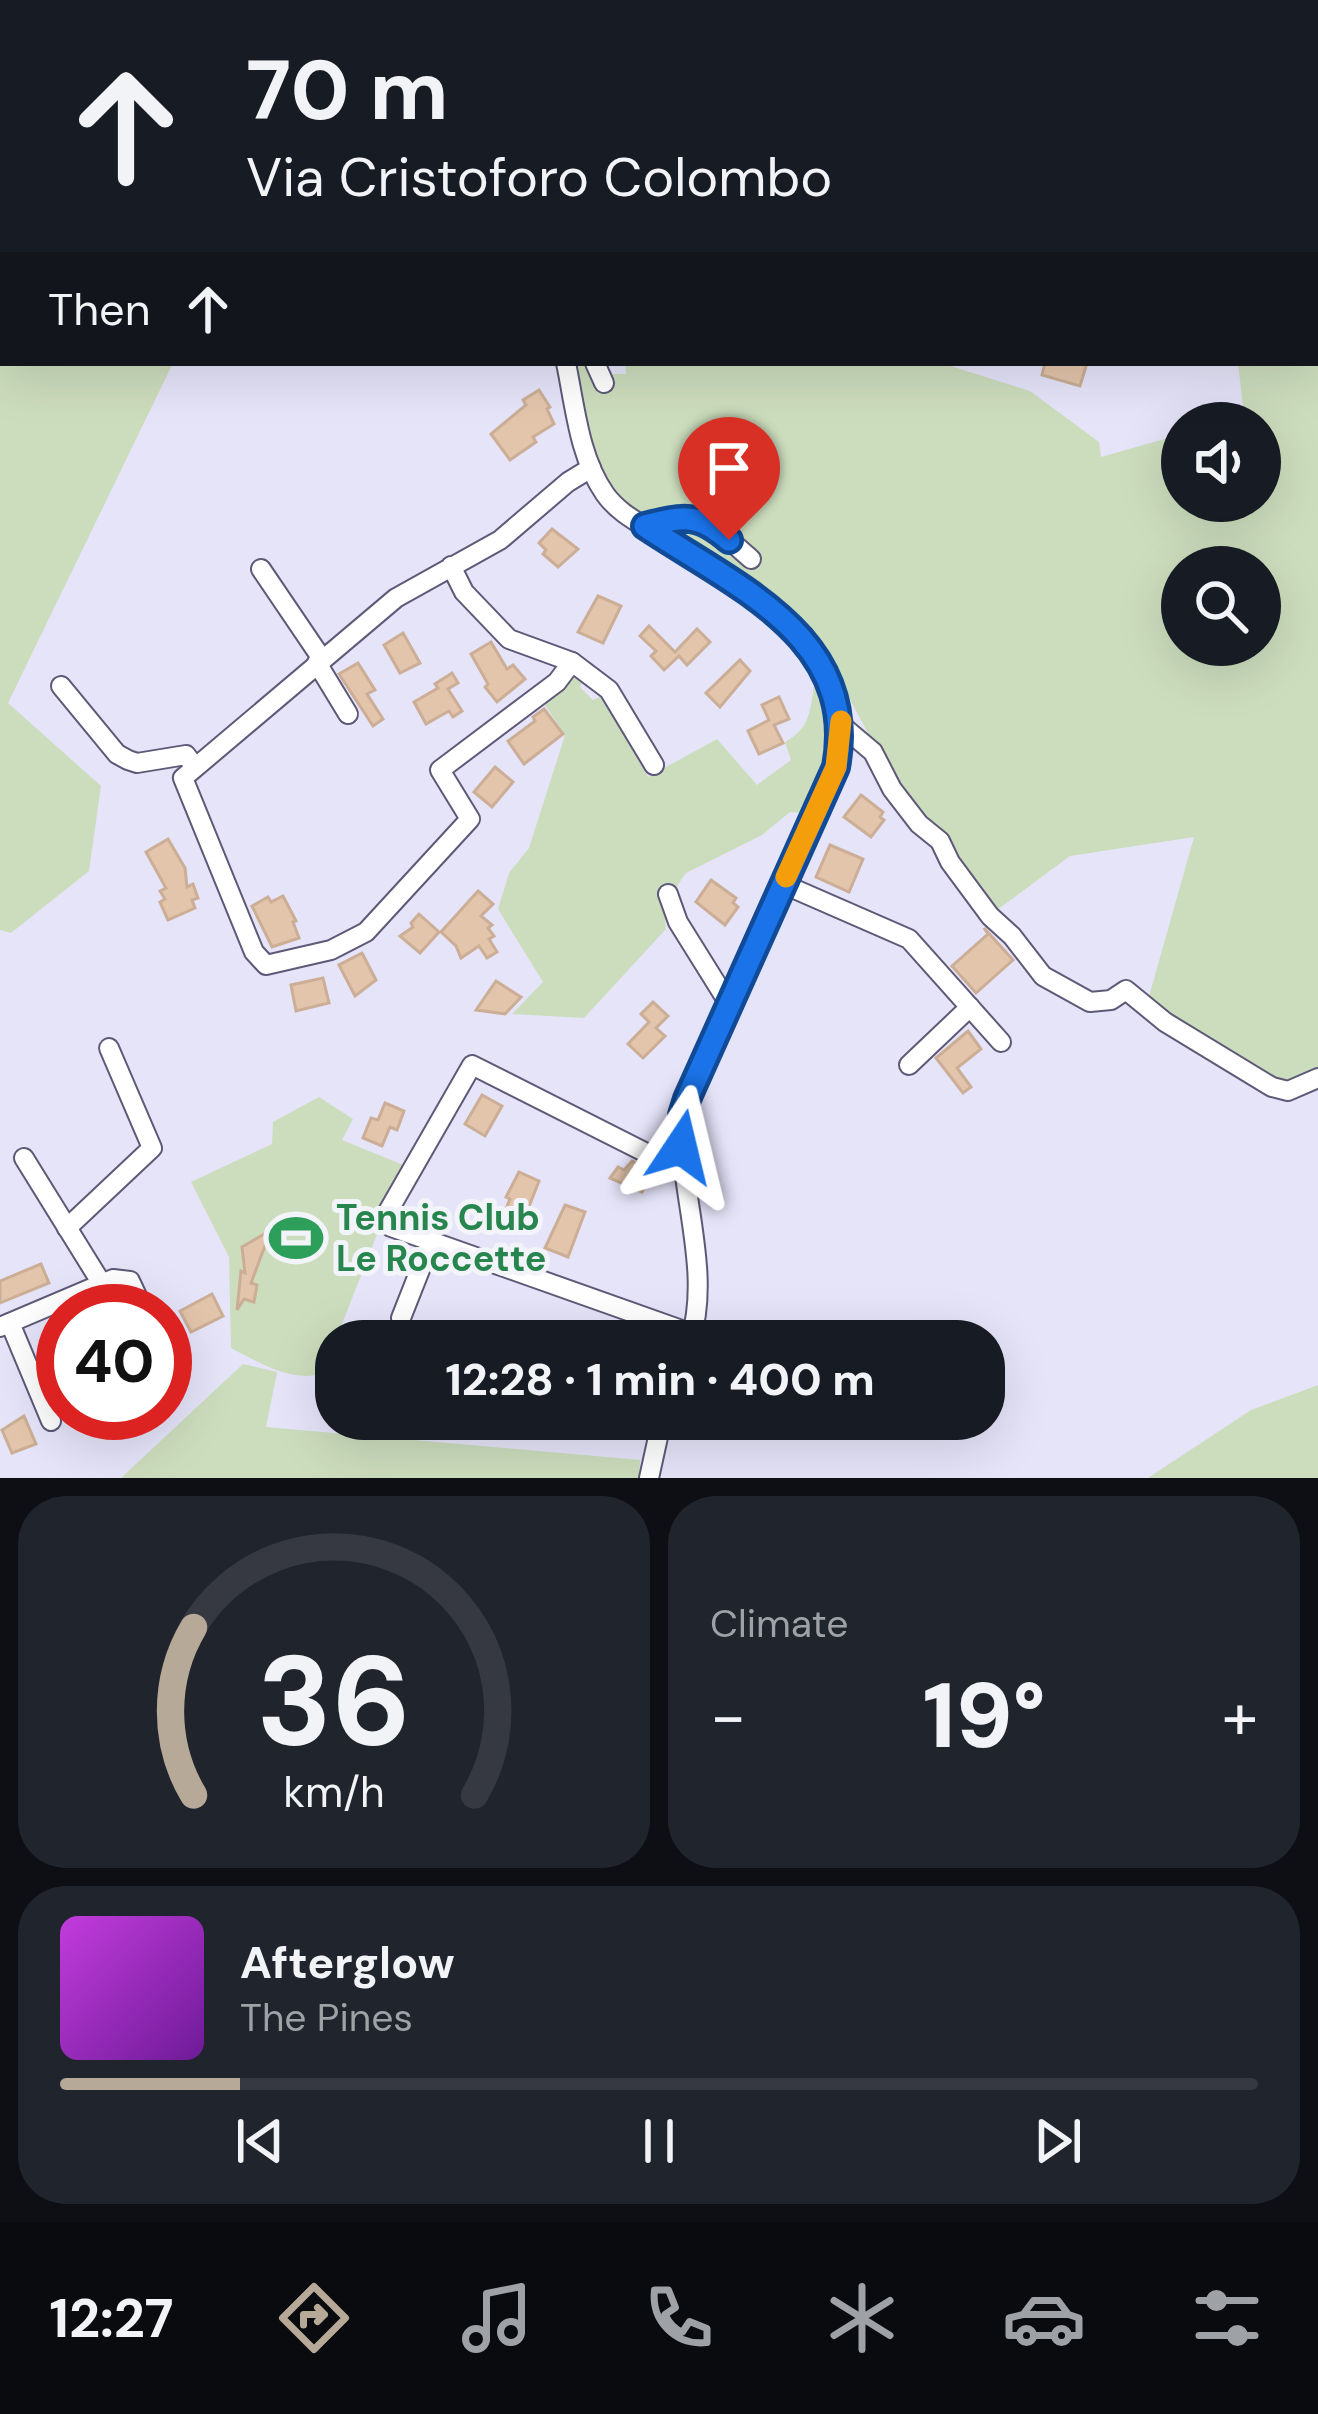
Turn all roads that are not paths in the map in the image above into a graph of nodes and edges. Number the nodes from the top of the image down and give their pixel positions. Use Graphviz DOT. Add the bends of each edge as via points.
graph roads {
  1 [pos="567,366"];
  2 [pos="596,366"];
  3 [pos="604,383"];
  4 [pos="589,463"];
  5 [pos="645,526"];
  6 [pos="751,559"];
  7 [pos="451,566"];
  8 [pos="260,569"];
  9 [pos="320,661"];
  10 [pos="572,662"];
  11 [pos="62,686"];
  12 [pos="348,714"];
  13 [pos="841,725"];
  14 [pos="654,765"];
  15 [pos="195,767"];
  16 [pos="783,884"];
  17 [pos="668,893"];
  18 [pos="731,1006"];
  19 [pos="970,1007"];
  20 [pos="1001,1042"];
  21 [pos="109,1048"];
  22 [pos="909,1065"];
  23 [pos="1318,1078"];
  24 [pos="24,1158"];
  25 [pos="684,1172"];
  26 [pos="68,1228"];
  27 [pos="431,1242"];
  28 [pos="102,1284"];
  29 [pos="131,1284"];
  30 [pos="36,1312"];
  31 [pos="401,1318"];
  32 [pos="642,1320"];
  33 [pos="692,1320"];
  34 [pos="5,1325"];
  35 [pos="36,1390"];
  36 [pos="656,1440"];
  37 [pos="650,1478"];
  1 -- 4 [label="street"];
  2 -- 3 [label="street"];
  4 -- 5 [label="street" via="617,508"];
  4 -- 7 [label="street" via="500,540"];
  5 -- 6 [label="street" via="706,521"];
  5 -- 13 [label="street" via="796,630 824,668"];
  7 -- 9 [label="street" via="395,598"];
  7 -- 10 [label="street" via="509,639"];
  8 -- 9 [label="street"];
  9 -- 12 [label="street"];
  9 -- 15 [label="street"];
  10 -- 14 [label="street" via="609,690"];
  10 -- 15 [label="street" via="440,770 470,819 366,932 331,950 266,965 254,952 183,778"];
  11 -- 15 [label="street" via="117,754 137,763 186,755"];
  13 -- 16 [label="street" via="836,767"];
  13 -- 23 [label="street" via="873,752 892,789 940,841 990,916 1053,983 1090,1002 1126,990 1272,1087 1288,1091"];
  16 -- 18 [label="street"];
  16 -- 19 [label="street" via="909,939"];
  17 -- 18 [label="street"];
  18 -- 25 [label="street" via="682,1115"];
  19 -- 20 [label="street"];
  19 -- 22 [label="street"];
  21 -- 26 [label="street" via="152,1148"];
  24 -- 26 [label="street"];
  25 -- 27 [label="street" via="472,1065 386,1215 391,1227"];
  25 -- 33 [label="street" via="696,1269"];
  26 -- 28 [label="street"];
  27 -- 31 [label="street"];
  27 -- 32 [label="street"];
  28 -- 29 [label="street"];
  30 -- 34 [label="street"];
  34 -- 35 [label="street"];
  36 -- 37 [label="street"];
}
